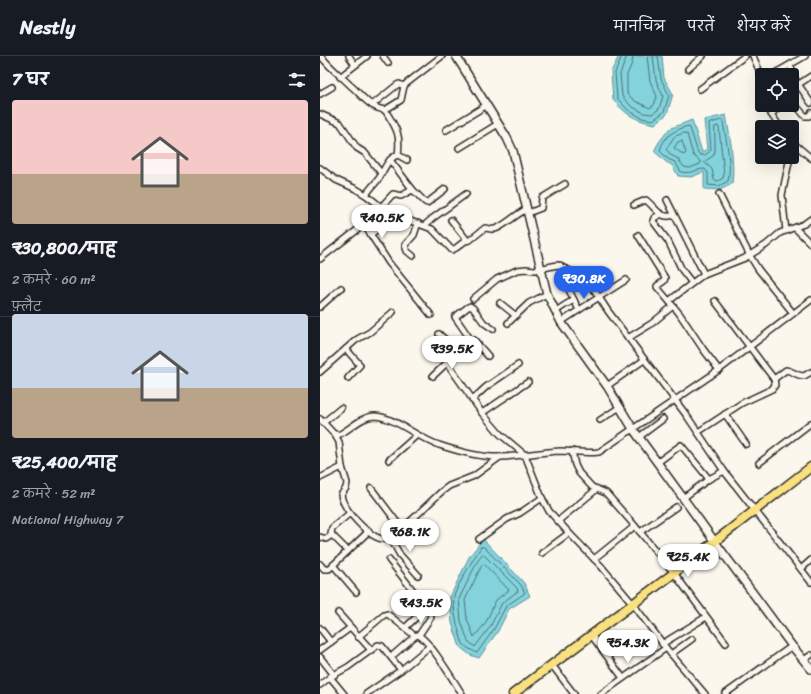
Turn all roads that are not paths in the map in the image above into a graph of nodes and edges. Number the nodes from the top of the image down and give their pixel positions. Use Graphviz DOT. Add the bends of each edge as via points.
graph roads {
  1 [pos="321,56"];
  2 [pos="349,56"];
  3 [pos="367,56"];
  4 [pos="383,56"];
  5 [pos="442,56"];
  6 [pos="456,56"];
  7 [pos="703,56"];
  8 [pos="745,56"];
  9 [pos="753,56"];
  10 [pos="805,56"];
  11 [pos="388,63"];
  12 [pos="356,65"];
  13 [pos="790,65"];
  14 [pos="758,68"];
  15 [pos="785,68"];
  16 [pos="791,68"];
  17 [pos="688,69"];
  18 [pos="811,76"];
  19 [pos="340,77"];
  20 [pos="799,84"];
  21 [pos="404,86"];
  22 [pos="332,87"];
  23 [pos="700,90"];
  24 [pos="320,94"];
  25 [pos="811,103"];
  26 [pos="372,105"];
  27 [pos="487,105"];
  28 [pos="799,109"];
  29 [pos="385,110"];
  30 [pos="773,112"];
  31 [pos="811,113"];
  32 [pos="320,114"];
  33 [pos="771,114"];
  34 [pos="775,120"];
  35 [pos="498,124"];
  36 [pos="446,130"];
  37 [pos="459,148"];
  38 [pos="799,149"];
  39 [pos="398,155"];
  40 [pos="811,158"];
  41 [pos="390,160"];
  42 [pos="407,160"];
  43 [pos="789,164"];
  44 [pos="320,168"];
  45 [pos="381,173"];
  46 [pos="565,184"];
  47 [pos="445,189"];
  48 [pos="413,190"];
  49 [pos="466,194"];
  50 [pos="720,194"];
  51 [pos="366,195"];
  52 [pos="667,200"];
  53 [pos="634,205"];
  54 [pos="381,207"];
  55 [pos="527,211"];
  56 [pos="389,213"];
  57 [pos="661,214"];
  58 [pos="674,215"];
  59 [pos="811,219"];
  60 [pos="451,220"];
  61 [pos="418,223"];
  62 [pos="425,225"];
  63 [pos="795,228"];
  64 [pos="786,231"];
  65 [pos="371,234"];
  66 [pos="638,235"];
  67 [pos="467,240"];
  68 [pos="811,244"];
  69 [pos="413,256"];
  70 [pos="750,256"];
  71 [pos="320,259"];
  72 [pos="560,265"];
  73 [pos="540,270"];
  74 [pos="704,274"];
  75 [pos="626,280"];
  76 [pos="692,283"];
  77 [pos="341,288"];
  78 [pos="547,294"];
  79 [pos="599,297"];
  80 [pos="473,299"];
  81 [pos="574,300"];
  82 [pos="811,300"];
  83 [pos="715,301"];
  84 [pos="500,303"];
  85 [pos="671,304"];
  86 [pos="320,307"];
  87 [pos="579,310"];
  88 [pos="556,311"];
  89 [pos="393,312"];
  90 [pos="793,313"];
  91 [pos="431,315"];
  92 [pos="515,315"];
  93 [pos="561,322"];
  94 [pos="508,323"];
  95 [pos="493,329"];
  96 [pos="440,334"];
  97 [pos="628,338"];
  98 [pos="471,340"];
  99 [pos="750,346"];
  100 [pos="346,349"];
  101 [pos="460,352"];
  102 [pos="488,356"];
  103 [pos="644,360"];
  104 [pos="447,363"];
  105 [pos="518,365"];
  106 [pos="719,370"];
  107 [pos="320,372"];
  108 [pos="811,372"];
  109 [pos="433,376"];
  110 [pos="348,378"];
  111 [pos="774,379"];
  112 [pos="528,382"];
  113 [pos="607,386"];
  114 [pos="472,400"];
  115 [pos="675,400"];
  116 [pos="620,407"];
  117 [pos="341,408"];
  118 [pos="482,414"];
  119 [pos="725,414"];
  120 [pos="664,419"];
  121 [pos="322,420"];
  122 [pos="600,420"];
  123 [pos="810,426"];
  124 [pos="633,429"];
  125 [pos="698,432"];
  126 [pos="335,435"];
  127 [pos="417,435"];
  128 [pos="640,437"];
  129 [pos="746,444"];
  130 [pos="572,451"];
  131 [pos="526,455"];
  132 [pos="500,457"];
  133 [pos="389,460"];
  134 [pos="658,462"];
  135 [pos="759,463"];
  136 [pos="811,467"];
  137 [pos="342,468"];
  138 [pos="724,471"];
  139 [pos="320,478"];
  140 [pos="709,479"];
  141 [pos="371,488"];
  142 [pos="597,489"];
  143 [pos="542,498"];
  144 [pos="684,498"];
  145 [pos="676,507"];
  146 [pos="755,510"];
  147 [pos="350,513"];
  148 [pos="558,521"];
  149 [pos="635,526"];
  150 [pos="402,529"];
  151 [pos="369,531"];
  152 [pos="640,532"];
  153 [pos="569,533"];
  154 [pos="332,535"];
  155 [pos="320,537"];
  156 [pos="391,539"];
  157 [pos="480,539"];
  158 [pos="715,542"];
  159 [pos="348,551"];
  160 [pos="542,553"];
  161 [pos="594,559"];
  162 [pos="389,560"];
  163 [pos="811,560"];
  164 [pos="320,564"];
  165 [pos="334,565"];
  166 [pos="801,569"];
  167 [pos="674,574"];
  168 [pos="418,575"];
  169 [pos="811,582"];
  170 [pos="356,592"];
  171 [pos="633,604"];
  172 [pos="427,607"];
  173 [pos="338,613"];
  174 [pos="706,617"];
  175 [pos="350,628"];
  176 [pos="404,628"];
  177 [pos="320,629"];
  178 [pos="417,636"];
  179 [pos="592,636"];
  180 [pos="358,637"];
  181 [pos="692,639"];
  182 [pos="331,642"];
  183 [pos="726,643"];
  184 [pos="430,646"];
  185 [pos="664,646"];
  186 [pos="792,646"];
  187 [pos="320,650"];
  188 [pos="371,650"];
  189 [pos="671,654"];
  190 [pos="811,655"];
  191 [pos="320,657"];
  192 [pos="391,657"];
  193 [pos="804,660"];
  194 [pos="552,665"];
  195 [pos="811,669"];
  196 [pos="401,670"];
  197 [pos="332,676"];
  198 [pos="623,678"];
  199 [pos="320,685"];
  200 [pos="344,694"];
  201 [pos="366,694"];
  202 [pos="462,694"];
  203 [pos="512,694"];
  204 [pos="574,694"];
  205 [pos="602,694"];
  206 [pos="705,694"];
  207 [pos="726,694"];
  1 -- 19 [label="street"];
  2 -- 12 [label="street"];
  3 -- 12 [label="street"];
  4 -- 11 [label="street"];
  5 -- 21 [label="street"];
  6 -- 27 [label="main road"];
  7 -- 17 [label="street"];
  8 -- 23 [label="street"];
  9 -- 14 [label="street"];
  10 -- 13 [label="street"];
  12 -- 19 [label="street"];
  13 -- 15 [label="street"];
  13 -- 16 [label="street"];
  18 -- 20 [label="street"];
  19 -- 26 [label="street"];
  20 -- 25 [label="street"];
  21 -- 26 [label="street" via="397,85"];
  21 -- 29 [label="street" via="401,100"];
  22 -- 24 [label="street"];
  26 -- 29 [label="street"];
  27 -- 35 [label="main road"];
  27 -- 36 [label="street"];
  28 -- 31 [label="street" via="805,116"];
  29 -- 39 [label="street" via="398,131"];
  30 -- 33 [label="street"];
  32 -- 45 [label="street" via="340,123"];
  33 -- 34 [label="street"];
  35 -- 37 [label="street"];
  35 -- 55 [label="main road" via="513,151"];
  38 -- 40 [label="street"];
  39 -- 41 [label="street"];
  39 -- 42 [label="street"];
  41 -- 45 [label="street"];
  41 -- 48 [label="street"];
  43 -- 64 [label="street" via="782,195"];
  44 -- 51 [label="street" via="336,180"];
  45 -- 51 [label="street"];
  46 -- 55 [label="street" via="542,198 539,209"];
  47 -- 48 [label="street" via="427,203"];
  48 -- 54 [label="street" via="401,196 394,194"];
  49 -- 62 [label="street"];
  50 -- 70 [label="street"];
  51 -- 54 [label="street"];
  52 -- 58 [label="street"];
  53 -- 57 [label="street" via="646,200"];
  54 -- 56 [label="street"];
  55 -- 67 [label="street" via="517,214 497,228 485,228"];
  55 -- 73 [label="main road"];
  56 -- 61 [label="street"];
  56 -- 65 [label="street" via="385,224"];
  57 -- 58 [label="street" via="666,217"];
  57 -- 76 [label="street" via="653,221 668,241 682,270"];
  58 -- 74 [label="street"];
  59 -- 63 [label="street"];
  60 -- 67 [label="street"];
  61 -- 62 [label="street"];
  61 -- 69 [label="street" via="414,235 405,246"];
  62 -- 67 [label="street" via="436,232 452,250"];
  63 -- 64 [label="street"];
  63 -- 68 [label="street"];
  64 -- 70 [label="street"];
  65 -- 71 [label="street" via="363,226"];
  65 -- 91 [label="street" via="389,263"];
  66 -- 85 [label="street" via="664,275 665,280 657,287"];
  70 -- 74 [label="street"];
  70 -- 90 [label="street"];
  72 -- 73 [label="street"];
  72 -- 79 [label="street" via="587,282"];
  72 -- 81 [label="street"];
  73 -- 78 [label="main road"];
  73 -- 80 [label="street" via="517,270 497,279"];
  74 -- 76 [label="street"];
  75 -- 79 [label="street"];
  76 -- 85 [label="street"];
  77 -- 86 [label="street"];
  78 -- 88 [label="main road"];
  78 -- 92 [label="street" via="529,303"];
  79 -- 87 [label="street"];
  79 -- 97 [label="street"];
  81 -- 87 [label="street"];
  81 -- 88 [label="street"];
  82 -- 90 [label="street"];
  83 -- 99 [label="street"];
  84 -- 92 [label="street"];
  85 -- 97 [label="street" via="651,324"];
  85 -- 106 [label="street"];
  87 -- 93 [label="street"];
  88 -- 93 [label="main road"];
  89 -- 100 [label="street"];
  90 -- 99 [label="street"];
  92 -- 94 [label="street"];
  93 -- 113 [label="main road"];
  95 -- 98 [label="street" via="484,323 470,306 468,307 455,317"];
  96 -- 101 [label="street"];
  97 -- 103 [label="street"];
  98 -- 101 [label="street"];
  98 -- 102 [label="street" via="474,340"];
  99 -- 106 [label="street"];
  99 -- 111 [label="street"];
  100 -- 107 [label="street"];
  100 -- 110 [label="street" via="360,365"];
  101 -- 104 [label="street"];
  103 -- 113 [label="street"];
  103 -- 115 [label="street"];
  104 -- 109 [label="street"];
  104 -- 114 [label="street"];
  105 -- 114 [label="street"];
  106 -- 115 [label="street"];
  108 -- 111 [label="street" via="804,376 786,370"];
  111 -- 119 [label="street" via="776,385 772,389 747,400"];
  112 -- 118 [label="street"];
  113 -- 116 [label="main road"];
  114 -- 118 [label="street"];
  115 -- 124 [label="street"];
  115 -- 125 [label="street"];
  116 -- 122 [label="street"];
  116 -- 124 [label="main road"];
  117 -- 121 [label="street"];
  118 -- 131 [label="street" via="500,434"];
  119 -- 125 [label="street"];
  119 -- 129 [label="street"];
  120 -- 128 [label="street"];
  121 -- 126 [label="street"];
  123 -- 135 [label="street"];
  124 -- 128 [label="main road"];
  124 -- 130 [label="street" via="600,452"];
  125 -- 138 [label="street"];
  126 -- 127 [label="street" via="340,435 373,416 383,417"];
  126 -- 137 [label="street" via="339,442"];
  127 -- 132 [label="street" via="438,445"];
  127 -- 133 [label="street"];
  128 -- 134 [label="main road"];
  130 -- 131 [label="street"];
  130 -- 142 [label="street" via="579,473"];
  131 -- 132 [label="street"];
  131 -- 143 [label="street"];
  132 -- 150 [label="street" via="474,476 440,492"];
  134 -- 140 [label="street" via="681,446"];
  134 -- 144 [label="main road"];
  136 -- 146 [label="main road"];
  137 -- 139 [label="street"];
  137 -- 147 [label="street" via="347,483 341,495"];
  138 -- 140 [label="street"];
  138 -- 146 [label="street"];
  140 -- 144 [label="street"];
  141 -- 150 [label="street"];
  142 -- 148 [label="street"];
  142 -- 149 [label="street" via="606,493"];
  143 -- 148 [label="street"];
  143 -- 157 [label="street"];
  144 -- 158 [label="main road"];
  145 -- 152 [label="street"];
  146 -- 158 [label="main road"];
  146 -- 166 [label="street"];
  147 -- 151 [label="street"];
  147 -- 154 [label="street" via="332,528"];
  148 -- 153 [label="street"];
  149 -- 152 [label="street"];
  149 -- 161 [label="street"];
  150 -- 156 [label="street"];
  151 -- 156 [label="street" via="384,540"];
  151 -- 159 [label="street"];
  152 -- 167 [label="street"];
  153 -- 160 [label="street"];
  153 -- 161 [label="street"];
  154 -- 155 [label="street" via="326,539"];
  154 -- 159 [label="street"];
  156 -- 168 [label="street" via="400,555"];
  158 -- 167 [label="main road"];
  158 -- 186 [label="main road"];
  159 -- 165 [label="street"];
  161 -- 171 [label="street"];
  162 -- 172 [label="street"];
  163 -- 166 [label="street"];
  164 -- 165 [label="street" via="327,570"];
  165 -- 170 [label="street"];
  166 -- 169 [label="street"];
  167 -- 171 [label="main road"];
  167 -- 174 [label="street"];
  171 -- 179 [label="main road"];
  171 -- 185 [label="street"];
  172 -- 176 [label="street"];
  172 -- 178 [label="street" via="431,617"];
  173 -- 175 [label="street"];
  174 -- 183 [label="street"];
  174 -- 185 [label="street"];
  175 -- 180 [label="street"];
  175 -- 182 [label="street"];
  176 -- 178 [label="street"];
  176 -- 180 [label="street" via="387,614"];
  177 -- 182 [label="street"];
  178 -- 184 [label="street"];
  178 -- 192 [label="street"];
  179 -- 194 [label="main road"];
  179 -- 198 [label="street"];
  180 -- 188 [label="street"];
  181 -- 189 [label="street"];
  182 -- 187 [label="street"];
  184 -- 196 [label="street"];
  184 -- 202 [label="street"];
  185 -- 189 [label="street"];
  185 -- 198 [label="street"];
  186 -- 193 [label="main road"];
  186 -- 207 [label="street"];
  188 -- 192 [label="street" via="380,645"];
  188 -- 197 [label="street"];
  189 -- 206 [label="street"];
  190 -- 193 [label="street"];
  191 -- 197 [label="street"];
  192 -- 196 [label="street"];
  193 -- 195 [label="main road"];
  194 -- 203 [label="main road"];
  194 -- 204 [label="street"];
  196 -- 201 [label="street"];
  197 -- 199 [label="street"];
  197 -- 200 [label="street"];
  198 -- 205 [label="street"];
}
